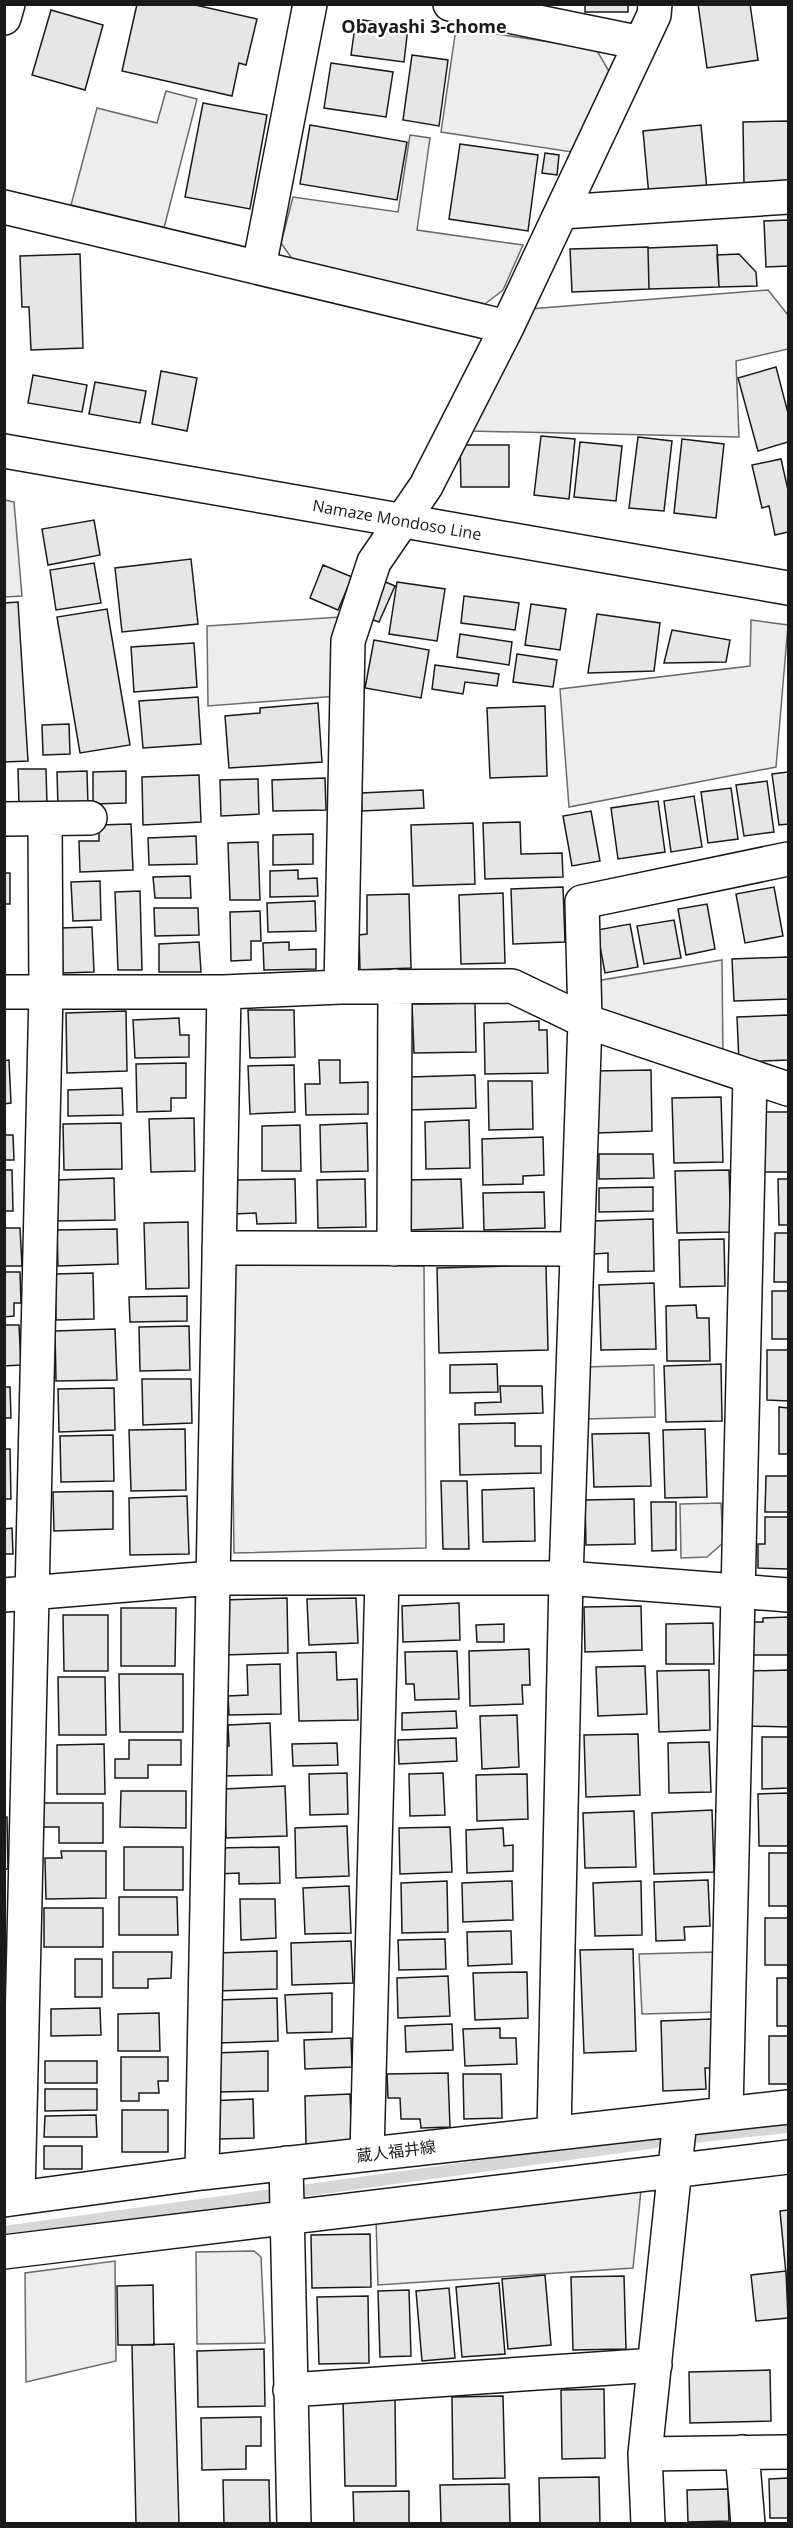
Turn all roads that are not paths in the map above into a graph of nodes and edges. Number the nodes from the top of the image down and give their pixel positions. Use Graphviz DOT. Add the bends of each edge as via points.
graph roads {
  1 [pos="8,4"];
  2 [pos="310,4"];
  3 [pos="450,4"];
  4 [pos="655,4"];
  5 [pos="4,18"];
  6 [pos="641,43"];
  7 [pos="789,197"];
  8 [pos="4,207"];
  9 [pos="562,212"];
  10 [pos="259,267"];
  11 [pos="507,327"];
  12 [pos="4,451"];
  13 [pos="404,520"];
  14 [pos="789,588"];
  15 [pos="90,818"];
  16 [pos="4,819"];
  17 [pos="45,819"];
  18 [pos="789,859"];
  19 [pos="395,986"];
  20 [pos="341,987"];
  21 [pos="4,992"];
  22 [pos="46,992"];
  23 [pos="224,992"];
  24 [pos="585,1021"];
  25 [pos="750,1076"];
  26 [pos="789,1089"];
  27 [pos="219,1248"];
  28 [pos="394,1249"];
  29 [pos="577,1249"];
  30 [pos="212,1578"];
  31 [pos="382,1578"];
  32 [pos="566,1578"];
  33 [pos="737,1592"];
  34 [pos="18,1593"];
  35 [pos="789,1595"];
  36 [pos="789,2107"];
  37 [pos="726,2113"];
  38 [pos="680,2120"];
  39 [pos="554,2133"];
  40 [pos="367,2154"];
  41 [pos="789,2157"];
  42 [pos="676,2170"];
  43 [pos="202,2173"];
  44 [pos="286,2190"];
  45 [pos="11,2199"];
  46 [pos="4,2252"];
  47 [pos="655,2365"];
  48 [pos="290,2390"];
  49 [pos="742,2452"];
  50 [pos="789,2452"];
  51 [pos="645,2454"];
  52 [pos="294,2523"];
  53 [pos="648,2523"];
  54 [pos="748,2523"];
  1 -- 5 [label="street"];
  2 -- 10 [label="street"];
  3 -- 6 [label="street"];
  4 -- 6 [label="street"];
  6 -- 9 [label="street"];
  7 -- 9 [label="street"];
  8 -- 10 [label="street"];
  9 -- 11 [label="street"];
  10 -- 11 [label="street"];
  11 -- 13 [label="street" via="426,486"];
  12 -- 13 [label="street, Namaze Mondoso Line"];
  13 -- 14 [label="street, Namaze Mondoso Line"];
  13 -- 20 [label="street" via="374,562 348,641"];
  15 -- 17 [label="street"];
  16 -- 17 [label="street"];
  17 -- 22 [label="street"];
  18 -- 24 [label="street" via="582,902"];
  19 -- 20 [label="street"];
  19 -- 24 [label="street" via="512,986"];
  19 -- 28 [label="street"];
  20 -- 23 [label="street"];
  21 -- 22 [label="street"];
  22 -- 23 [label="street"];
  22 -- 34 [label="street"];
  23 -- 27 [label="street"];
  24 -- 25 [label="street"];
  24 -- 29 [label="street"];
  25 -- 26 [label="street"];
  25 -- 33 [label="street"];
  27 -- 28 [label="street"];
  27 -- 30 [label="street"];
  28 -- 29 [label="street"];
  29 -- 32 [label="street"];
  30 -- 31 [label="street"];
  30 -- 34 [label="street"];
  30 -- 43 [label="street"];
  31 -- 32 [label="street"];
  31 -- 40 [label="street"];
  32 -- 33 [label="street"];
  32 -- 39 [label="street"];
  33 -- 35 [label="street"];
  33 -- 37 [label="street"];
  34 -- 45 [label="street"];
  36 -- 37 [label="street, 蔵人福井線"];
  37 -- 38 [label="street, 蔵人福井線"];
  38 -- 39 [label="street, 蔵人福井線"];
  38 -- 42 [label="street"];
  39 -- 40 [label="street, 蔵人福井線"];
  40 -- 44 [label="street, 蔵人福井線"];
  41 -- 42 [label="street"];
  42 -- 44 [label="street"];
  42 -- 47 [label="street"];
  43 -- 44 [label="street, 蔵人福井線"];
  43 -- 45 [label="street, 蔵人福井線"];
  44 -- 46 [label="street"];
  44 -- 48 [label="street"];
  47 -- 48 [label="street"];
  47 -- 51 [label="street"];
  48 -- 52 [label="street"];
  49 -- 50 [label="street"];
  49 -- 51 [label="street"];
  49 -- 54 [label="street"];
  51 -- 53 [label="street"];
}
